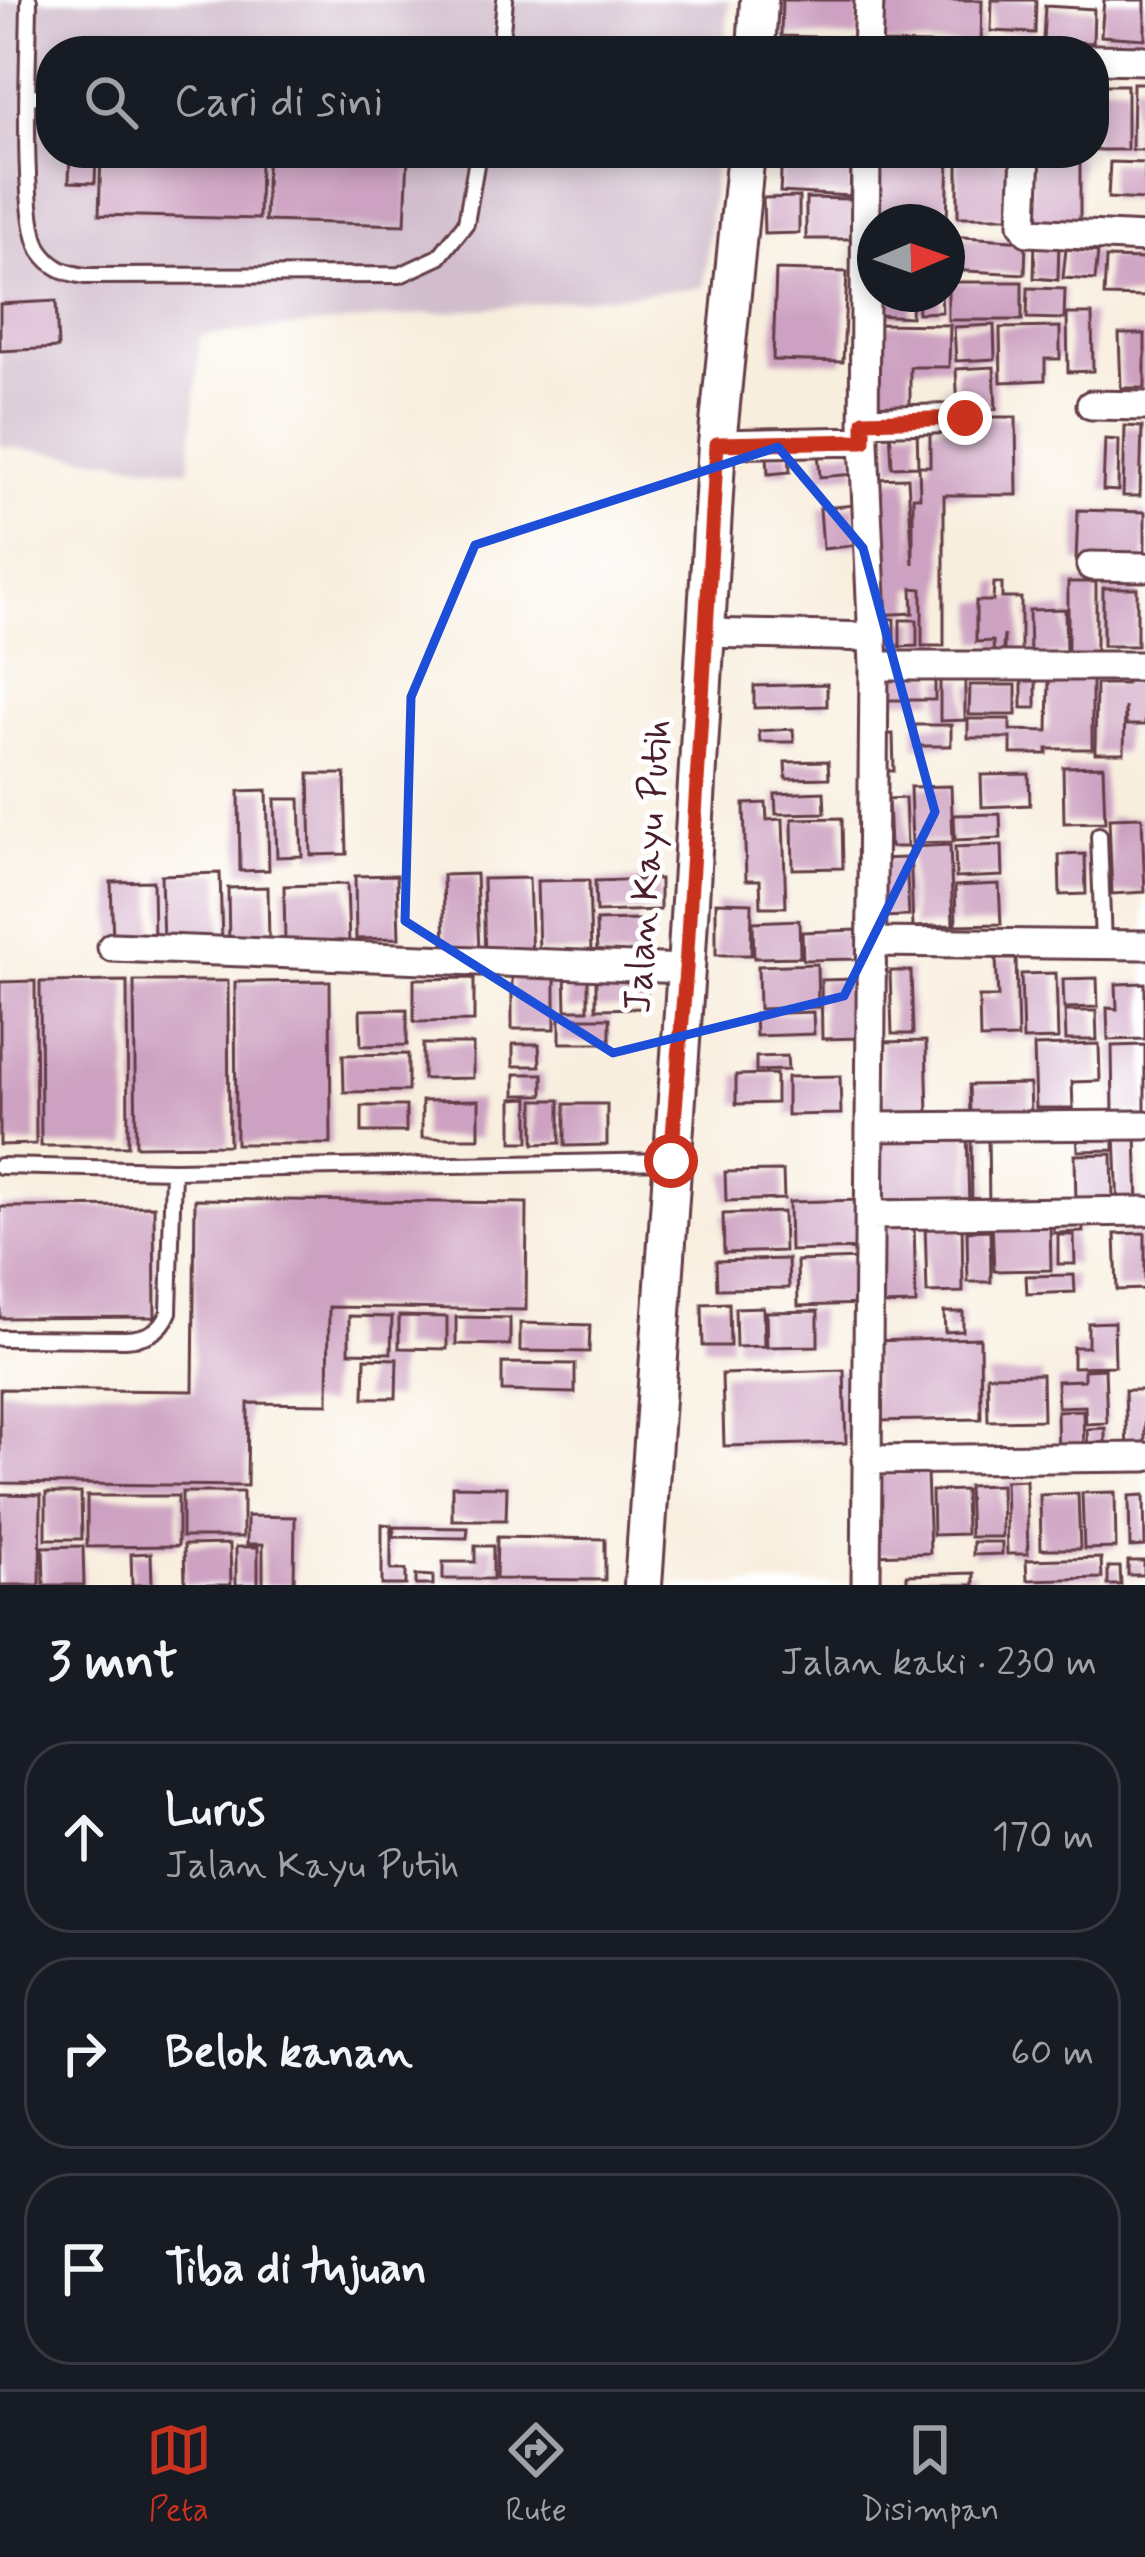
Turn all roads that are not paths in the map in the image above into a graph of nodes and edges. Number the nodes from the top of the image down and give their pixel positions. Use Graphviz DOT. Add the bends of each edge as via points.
graph roads {
  1 [pos="29,0"];
  2 [pos="505,0"];
  3 [pos="759,0"];
  4 [pos="869,0"];
  5 [pos="501,36"];
  6 [pos="757,36"];
  7 [pos="868,36"];
  8 [pos="1109,59"];
  9 [pos="1145,60"];
  10 [pos="29,96"];
  11 [pos="36,96"];
  12 [pos="475,168"];
  13 [pos="745,168"];
  14 [pos="866,168"];
  15 [pos="1026,168"];
  16 [pos="1145,238"];
  17 [pos="1091,405"];
  18 [pos="1145,406"];
  19 [pos="965,418"];
  20 [pos="864,431"];
  21 [pos="717,444"];
  22 [pos="1091,566"];
  23 [pos="1145,567"];
  24 [pos="706,633"];
  25 [pos="873,637"];
  26 [pos="874,666"];
  27 [pos="1145,666"];
  28 [pos="1099,835"];
  29 [pos="873,942"];
  30 [pos="1103,945"];
  31 [pos="1145,945"];
  32 [pos="112,947"];
  33 [pos="686,969"];
  34 [pos="1145,1125"];
  35 [pos="870,1127"];
  36 [pos="671,1161"];
  37 [pos="0,1166"];
  38 [pos="173,1170"];
  39 [pos="1145,1211"];
  40 [pos="871,1215"];
  41 [pos="0,1338"];
  42 [pos="1145,1457"];
  43 [pos="866,1460"];
  44 [pos="644,1585"];
  45 [pos="866,1585"];
  1 -- 10 [label="lane"];
  2 -- 5 [label="lane"];
  3 -- 6 [label="street"];
  4 -- 7 [label="street"];
  8 -- 9 [label="street"];
  10 -- 11 [label="lane"];
  10 -- 12 [label="lane" via="34,237 58,269 86,276 400,275 439,256 466,223"];
  13 -- 21 [label="street, Jalan Kayu Putih"];
  14 -- 20 [label="street"];
  15 -- 16 [label="street" via="1028,232"];
  17 -- 18 [label="street"];
  19 -- 20 [label="street"];
  20 -- 21 [label="street"];
  20 -- 25 [label="street"];
  21 -- 24 [label="street, Jalan Kayu Putih"];
  22 -- 23 [label="street"];
  24 -- 25 [label="street"];
  24 -- 33 [label="street, Jalan Kayu Putih"];
  25 -- 26 [label="street"];
  26 -- 27 [label="street"];
  26 -- 29 [label="street"];
  28 -- 30 [label="lane"];
  29 -- 30 [label="street"];
  29 -- 35 [label="street"];
  30 -- 31 [label="street"];
  32 -- 33 [label="street"];
  33 -- 36 [label="street, Jalan Kayu Putih"];
  34 -- 35 [label="street"];
  35 -- 40 [label="street"];
  36 -- 38 [label="lane"];
  36 -- 44 [label="street, Jalan Kayu Putih"];
  37 -- 38 [label="lane"];
  38 -- 41 [label="lane" via="169,1312 158,1330 125,1340"];
  39 -- 40 [label="street"];
  40 -- 43 [label="street"];
  42 -- 43 [label="street"];
  43 -- 45 [label="street"];
}
